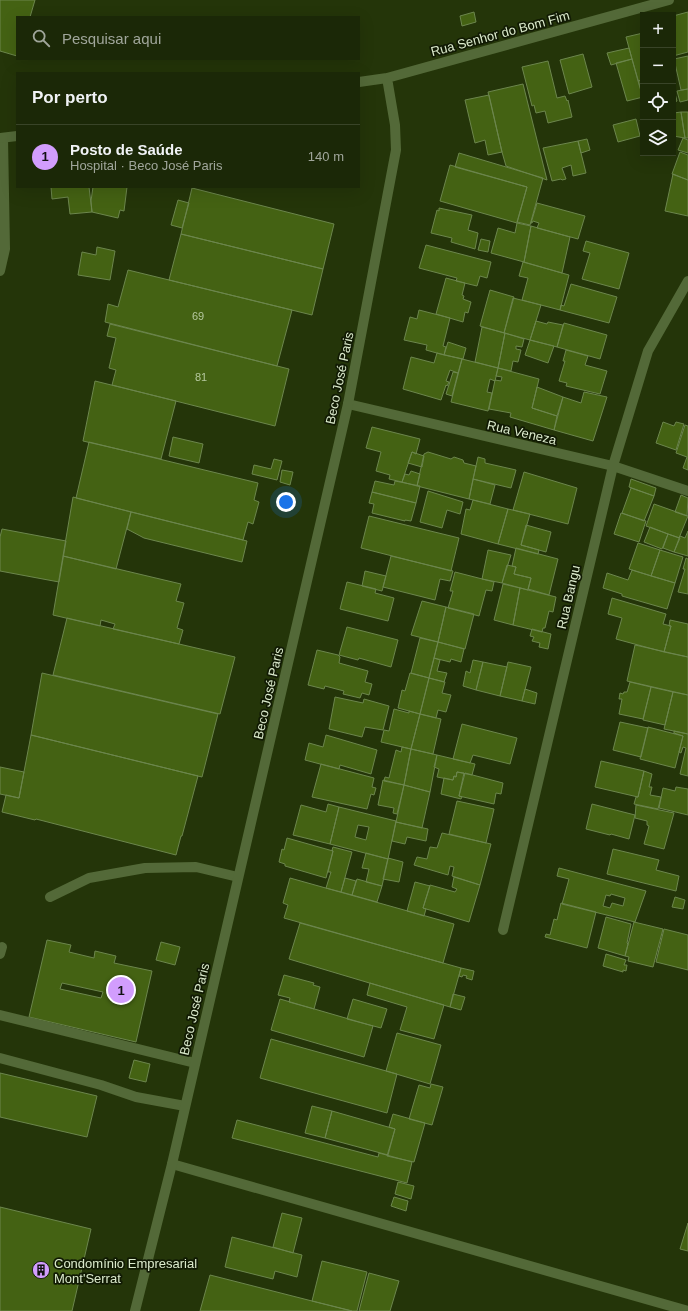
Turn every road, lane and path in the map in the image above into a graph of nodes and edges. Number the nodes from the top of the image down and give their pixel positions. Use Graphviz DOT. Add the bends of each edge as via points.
graph roads {
  1 [pos="669,0"];
  2 [pos="387,78"];
  3 [pos="360,82"];
  4 [pos="16,136"];
  5 [pos="1,138"];
  6 [pos="0,271"];
  7 [pos="688,281"];
  8 [pos="348,404"];
  9 [pos="613,466"];
  10 [pos="688,491"];
  11 [pos="238,876"];
  12 [pos="50,897"];
  13 [pos="503,930"];
  14 [pos="0,1015"];
  15 [pos="0,1058"];
  16 [pos="195,1063"];
  17 [pos="185,1106"];
  18 [pos="172,1164"];
  19 [pos="688,1310"];
  20 [pos="135,1311"];
  1 -- 2 [label="street, Rua Senhor do Bom Fim"];
  2 -- 3 [label="street, Rua Senhor do Bom Fim"];
  2 -- 8 [label="street, Beco José Paris" via="395,125 396,150"];
  4 -- 5 [label="street"];
  5 -- 6 [label="street" via="5,249"];
  7 -- 9 [label="street, Rua Bangu" via="648,352"];
  8 -- 9 [label="street, Rua Veneza"];
  8 -- 11 [label="street, Beco José Paris"];
  9 -- 10 [label="street, Rua Veneza"];
  9 -- 13 [label="street, Rua Bangu"];
  11 -- 12 [label="street" via="196,867 145,868 89,878"];
  11 -- 16 [label="street, Beco José Paris"];
  14 -- 16 [label="street"];
  15 -- 17 [label="street" via="136,1097"];
  16 -- 17 [label="street, Beco José Paris"];
  17 -- 18 [label="street, Beco José Paris"];
  18 -- 19 [label="street"];
  18 -- 20 [label="street, Beco José Paris"];
}
